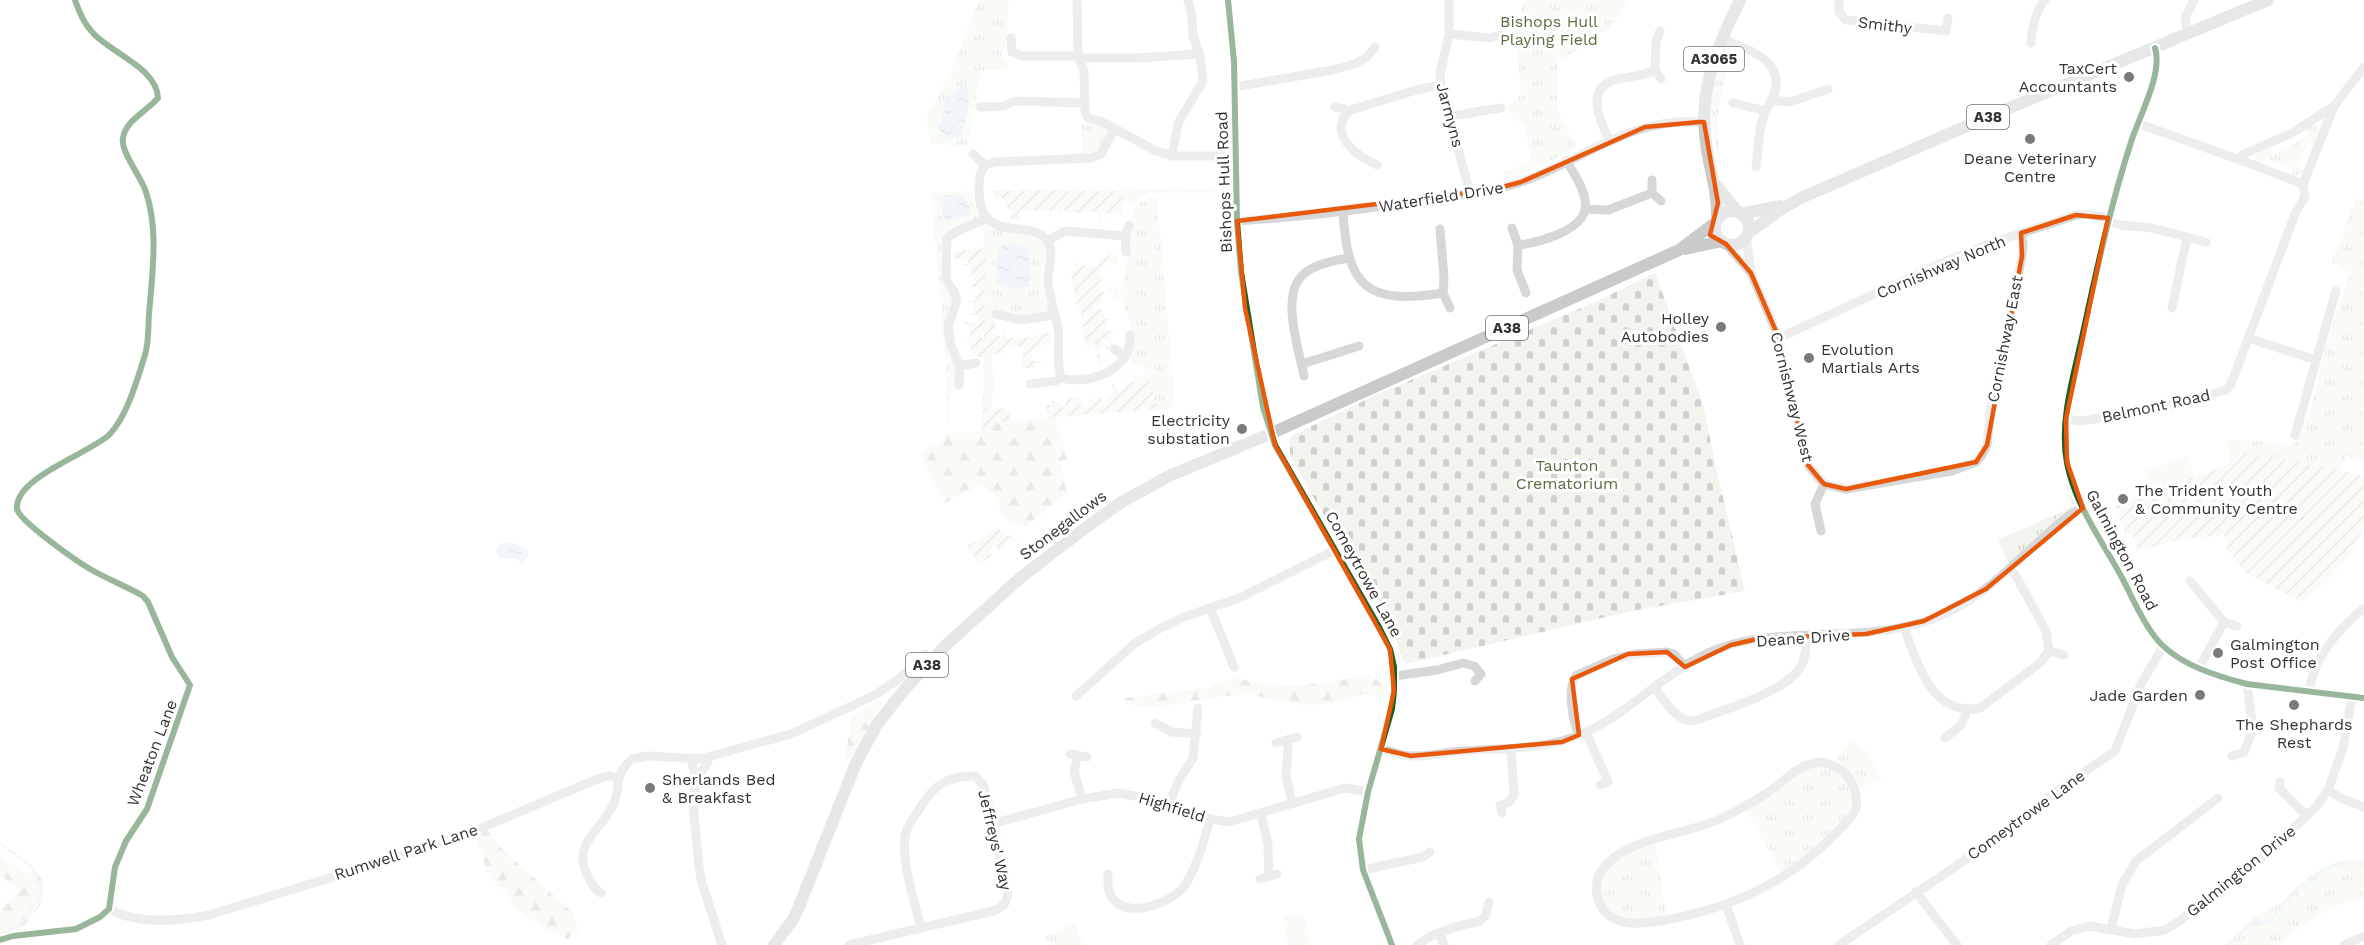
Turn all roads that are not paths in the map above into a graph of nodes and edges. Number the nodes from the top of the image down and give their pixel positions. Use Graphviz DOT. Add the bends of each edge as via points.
graph roads {
  1 [pos="75,0"];
  2 [pos="1077,0"];
  3 [pos="1188,0"];
  4 [pos="1228,0"];
  5 [pos="1449,0"];
  6 [pos="1740,0"];
  7 [pos="1839,0"];
  8 [pos="2046,0"];
  9 [pos="2194,0"];
  10 [pos="2268,0"];
  11 [pos="1948,18"];
  12 [pos="1660,31"];
  13 [pos="1946,32"];
  14 [pos="1449,34"];
  15 [pos="2188,34"];
  16 [pos="1011,38"];
  17 [pos="1721,38"];
  18 [pos="1493,39"];
  19 [pos="1946,43"];
  20 [pos="2031,43"];
  21 [pos="1375,47"];
  22 [pos="2155,48"];
  23 [pos="1199,54"];
  24 [pos="1079,57"];
  25 [pos="2364,67"];
  26 [pos="1655,70"];
  27 [pos="1661,79"];
  28 [pos="1441,85"];
  29 [pos="1235,87"];
  30 [pos="1821,88"];
  31 [pos="1772,100"];
  32 [pos="1084,103"];
  33 [pos="1738,106"];
  34 [pos="2334,106"];
  35 [pos="980,107"];
  36 [pos="1335,107"];
  37 [pos="1495,111"];
  38 [pos="1766,111"];
  39 [pos="1348,112"];
  40 [pos="1450,116"];
  41 [pos="1704,122"];
  42 [pos="2137,123"];
  43 [pos="1115,128"];
  44 [pos="1609,140"];
  45 [pos="1370,150"];
  46 [pos="973,154"];
  47 [pos="1172,156"];
  48 [pos="1235,156"];
  49 [pos="1768,159"];
  50 [pos="1366,160"];
  51 [pos="1566,160"];
  52 [pos="2240,160"];
  53 [pos="986,165"];
  54 [pos="1377,165"];
  55 [pos="1652,180"];
  56 [pos="1715,184"];
  57 [pos="2303,184"];
  58 [pos="1470,193"];
  59 [pos="1652,193"];
  60 [pos="1660,201"];
  61 [pos="1790,203"];
  62 [pos="1586,209"];
  63 [pos="1343,211"];
  64 [pos="1739,213"];
  65 [pos="987,218"];
  66 [pos="2108,220"];
  67 [pos="1237,221"];
  68 [pos="1716,221"];
  69 [pos="1129,225"];
  70 [pos="1512,228"];
  71 [pos="1440,229"];
  72 [pos="2290,230"];
  73 [pos="2021,233"];
  74 [pos="2300,234"];
  75 [pos="1747,235"];
  76 [pos="1125,236"];
  77 [pos="2187,237"];
  78 [pos="1047,241"];
  79 [pos="1441,241"];
  80 [pos="1429,242"];
  81 [pos="2206,242"];
  82 [pos="1724,243"];
  83 [pos="1518,245"];
  84 [pos="1679,250"];
  85 [pos="1126,252"];
  86 [pos="1349,258"];
  87 [pos="1751,273"];
  88 [pos="2336,291"];
  89 [pos="1526,293"];
  90 [pos="1443,294"];
  91 [pos="1450,308"];
  92 [pos="2172,308"];
  93 [pos="996,314"];
  94 [pos="1055,315"];
  95 [pos="1130,335"];
  96 [pos="1779,338"];
  97 [pos="2248,338"];
  98 [pos="1341,340"];
  99 [pos="1359,346"];
  100 [pos="1114,349"];
  101 [pos="1344,351"];
  102 [pos="1125,357"];
  103 [pos="2316,360"];
  104 [pos="976,363"];
  105 [pos="1302,364"];
  106 [pos="960,366"];
  107 [pos="1304,376"];
  108 [pos="1061,378"];
  109 [pos="1030,384"];
  110 [pos="959,385"];
  111 [pos="2066,419"];
  112 [pos="2294,427"];
  113 [pos="1272,433"];
  114 [pos="1824,484"];
  115 [pos="2083,508"];
  116 [pos="1821,531"];
  117 [pos="1335,550"];
  118 [pos="2009,569"];
  119 [pos="2196,584"];
  120 [pos="1210,608"];
  121 [pos="2364,608"];
  122 [pos="2224,622"];
  123 [pos="2237,626"];
  124 [pos="1904,628"];
  125 [pos="1807,637"];
  126 [pos="2164,645"];
  127 [pos="2049,651"];
  128 [pos="925,654"];
  129 [pos="2064,655"];
  130 [pos="1221,662"];
  131 [pos="1685,667"];
  132 [pos="2199,668"];
  133 [pos="1395,676"];
  134 [pos="1482,678"];
  135 [pos="2247,684"];
  136 [pos="899,685"];
  137 [pos="1655,688"];
  138 [pos="2309,692"];
  139 [pos="1076,696"];
  140 [pos="2352,697"];
  141 [pos="2364,698"];
  142 [pos="1198,708"];
  143 [pos="1967,711"];
  144 [pos="1153,722"];
  145 [pos="1197,734"];
  146 [pos="1583,734"];
  147 [pos="1297,737"];
  148 [pos="1945,738"];
  149 [pos="1287,740"];
  150 [pos="1276,743"];
  151 [pos="1381,748"];
  152 [pos="1511,749"];
  153 [pos="1078,756"];
  154 [pos="2232,756"];
  155 [pos="707,758"];
  156 [pos="691,759"];
  157 [pos="618,778"];
  158 [pos="696,780"];
  159 [pos="1608,782"];
  160 [pos="2277,787"];
  161 [pos="2328,790"];
  162 [pos="1368,792"];
  163 [pos="1082,799"];
  164 [pos="2212,800"];
  165 [pos="1292,803"];
  166 [pos="1169,804"];
  167 [pos="1500,805"];
  168 [pos="2364,807"];
  169 [pos="1261,813"];
  170 [pos="2307,816"];
  171 [pos="1210,819"];
  172 [pos="992,824"];
  173 [pos="1425,852"];
  174 [pos="1364,870"];
  175 [pos="1108,874"];
  176 [pos="1269,876"];
  177 [pos="1916,892"];
  178 [pos="601,893"];
  179 [pos="1488,902"];
  180 [pos="1726,905"];
  181 [pos="109,909"];
  182 [pos="1486,915"];
  183 [pos="1496,921"];
  184 [pos="921,928"];
  185 [pos="2111,929"];
  186 [pos="1439,933"];
  187 [pos="2364,936"];
  188 [pos="0,940"];
  189 [pos="2064,941"];
  190 [pos="722,944"];
  191 [pos="774,945"];
  192 [pos="849,945"];
  193 [pos="1392,945"];
  194 [pos="1417,945"];
  195 [pos="1444,945"];
  196 [pos="1740,945"];
  197 [pos="1839,945"];
  198 [pos="1957,945"];
  199 [pos="2050,945"];
  200 [pos="2344,945"];
  1 -- 181 [label="street, Wheaton Lane" via="94,35 149,77 158,90 158,98 125,130 122,144 148,201 153,269 148,337 127,404 112,431 101,442 57,464 34,482 17,508 33,527 76,560 143,596 190,685 147,809 115,867"];
  2 -- 24 [label="street"];
  3 -- 23 [label="street"];
  4 -- 29 [label="street, Bishops Hull Road"];
  5 -- 14 [label="street, Jarmyns"];
  6 -- 17 [label="main road, A3065"];
  7 -- 13 [label="street, Smithy" via="1839,12 1846,20"];
  8 -- 20 [label="street" via="2027,29"];
  9 -- 15 [label="street" via="2185,18"];
  10 -- 15 [label="main road, A38"];
  11 -- 13 [label="street"];
  12 -- 26 [label="street" via="1653,41"];
  13 -- 19 [label="street"];
  14 -- 18 [label="street"];
  14 -- 28 [label="street, Jarmyns"];
  15 -- 22 [label="main road, A38"];
  16 -- 24 [label="street" via="1009,55"];
  17 -- 31 [label="street" via="1767,61 1775,75"];
  17 -- 41 [label="main road, A3065" via="1705,90"];
  21 -- 29 [label="street" via="1355,64"];
  22 -- 42 [label="street, Galmington Road" via="2156,72"];
  22 -- 61 [label="main road, A38"];
  23 -- 24 [label="street"];
  23 -- 47 [label="street" via="1203,81 1180,118"];
  24 -- 32 [label="street" via="1084,71"];
  25 -- 34 [label="street"];
  26 -- 27 [label="street"];
  26 -- 44 [label="street" via="1612,81 1598,93 1596,110"];
  28 -- 39 [label="street"];
  28 -- 40 [label="street, Jarmyns"];
  29 -- 48 [label="street, Bishops Hull Road"];
  30 -- 31 [label="street" via="1790,102"];
  31 -- 38 [label="street"];
  32 -- 35 [label="street" via="1015,101 999,111"];
  32 -- 43 [label="street" via="1088,118"];
  33 -- 38 [label="street"];
  34 -- 52 [label="street" via="2292,133 2242,155"];
  34 -- 57 [label="street, Belmont Road"];
  36 -- 39 [label="street"];
  37 -- 40 [label="street"];
  38 -- 49 [label="street" via="1757,163"];
  39 -- 50 [label="street" via="1342,127 1344,140"];
  40 -- 58 [label="street, Jarmyns"];
  41 -- 44 [label="street, Waterfield Drive" via="1664,123"];
  41 -- 56 [label="main road, A3065"];
  42 -- 52 [label="street"];
  42 -- 66 [label="street, Galmington Road"];
  43 -- 47 [label="street"];
  43 -- 53 [label="street" via="1095,158"];
  44 -- 51 [label="street, Waterfield Drive"];
  45 -- 50 [label="street"];
  46 -- 53 [label="street"];
  47 -- 48 [label="street"];
  48 -- 67 [label="street, Bishops Hull Road"];
  50 -- 54 [label="street"];
  51 -- 58 [label="street, Waterfield Drive" via="1521,182"];
  51 -- 62 [label="street" via="1579,183"];
  52 -- 57 [label="street"];
  53 -- 65 [label="street" via="979,175 979,186 980,203"];
  55 -- 59 [label="street"];
  56 -- 64 [label="main road, A3065"];
  56 -- 68 [label="main road, A3065"];
  57 -- 72 [label="street, Belmont Road" via="2305,197"];
  58 -- 63 [label="street, Waterfield Drive"];
  59 -- 60 [label="street"];
  59 -- 62 [label="street" via="1608,210"];
  61 -- 64 [label="main road, A38"];
  61 -- 75 [label="main road, A38"];
  62 -- 83 [label="street" via="1578,224 1530,244"];
  63 -- 67 [label="street, Waterfield Drive"];
  63 -- 86 [label="street"];
  64 -- 68 [label="main road, A38" via="1727,212"];
  64 -- 75 [label="main road" via="1748,222"];
  65 -- 78 [label="street" via="1000,227 1034,231"];
  65 -- 106 [label="street" via="952,233 947,241 946,279 957,301 948,326"];
  66 -- 73 [label="street, Cornishway North" via="2076,215"];
  66 -- 77 [label="street, Cornishway North"];
  66 -- 111 [label="street, Galmington Road"];
  67 -- 113 [label="street, Bishops Hull Road" via="1245,308 1263,407"];
  68 -- 82 [label="main road" via="1715,231"];
  68 -- 84 [label="main road, A38"];
  69 -- 76 [label="street"];
  70 -- 83 [label="street"];
  71 -- 79 [label="street"];
  72 -- 74 [label="street"];
  72 -- 97 [label="street, Belmont Road"];
  73 -- 96 [label="street, Cornishway North" via="1944,262"];
  73 -- 114 [label="street, Cornishway East" via="2022,256 1983,455 1976,462 1952,471 1857,488"];
  75 -- 82 [label="main road, A38" via="1738,244"];
  75 -- 87 [label="street, Cornishway West"];
  76 -- 78 [label="street" via="1065,231"];
  76 -- 85 [label="street"];
  77 -- 81 [label="street, Cornishway North"];
  77 -- 92 [label="street"];
  78 -- 94 [label="street" via="1051,253 1048,285"];
  79 -- 80 [label="street"];
  79 -- 90 [label="street"];
  82 -- 84 [label="main road, A38"];
  82 -- 87 [label="street, Cornishway West"];
  83 -- 89 [label="street" via="1516,261 1523,273"];
  84 -- 113 [label="main road, A38"];
  86 -- 90 [label="street" via="1365,285 1388,297"];
  86 -- 105 [label="street" via="1312,268 1298,281 1293,294 1293,319"];
  87 -- 96 [label="street, Cornishway West"];
  88 -- 103 [label="street"];
  90 -- 91 [label="street"];
  93 -- 94 [label="street" via="1020,320"];
  94 -- 108 [label="street"];
  95 -- 102 [label="street"];
  96 -- 114 [label="street, Cornishway West" via="1808,465"];
  97 -- 103 [label="street"];
  97 -- 111 [label="street, Belmont Road" via="2226,390 2105,417"];
  98 -- 101 [label="street"];
  99 -- 101 [label="street"];
  100 -- 102 [label="street"];
  101 -- 105 [label="street"];
  102 -- 108 [label="street" via="1101,376"];
  103 -- 112 [label="street"];
  104 -- 106 [label="street"];
  105 -- 107 [label="street"];
  106 -- 110 [label="street"];
  108 -- 109 [label="street"];
  111 -- 115 [label="street, Galmington Road" via="2067,462"];
  113 -- 117 [label="street, Comeytrowe Lane" via="1275,445"];
  113 -- 136 [label="main road, Stonegallows / A38" via="1169,476 1116,506 1020,578"];
  114 -- 116 [label="street" via="1815,504"];
  115 -- 118 [label="street, Deane Drive"];
  115 -- 126 [label="street, Galmington Road" via="2150,629"];
  117 -- 120 [label="street" via="1239,598"];
  117 -- 133 [label="street, Comeytrowe Lane" via="1390,650"];
  118 -- 124 [label="street, Deane Drive" via="1986,589 1946,613"];
  118 -- 127 [label="street" via="2046,631"];
  119 -- 122 [label="street"];
  120 -- 130 [label="street" via="1232,663"];
  120 -- 139 [label="street" via="1134,644 1092,687"];
  121 -- 138 [label="street" via="2321,653"];
  122 -- 123 [label="street"];
  122 -- 132 [label="street"];
  124 -- 125 [label="street, Deane Drive"];
  124 -- 143 [label="street" via="1935,695"];
  125 -- 131 [label="street, Deane Drive" via="1762,638 1731,645"];
  125 -- 137 [label="street" via="1799,671 1783,684 1697,720 1681,718"];
  126 -- 132 [label="street, Galmington Road"];
  126 -- 177 [label="street, Comeytrowe Lane" via="2141,684 2115,751"];
  127 -- 129 [label="street"];
  127 -- 143 [label="street" via="2040,663 1993,700"];
  128 -- 136 [label="street, Stonegallows"];
  131 -- 137 [label="street, Deane Drive"];
  131 -- 146 [label="street" via="1667,652 1637,654 1613,659 1577,675 1571,688 1575,726"];
  132 -- 135 [label="street, Galmington Road"];
  133 -- 134 [label="street" via="1463,663 1474,666"];
  133 -- 151 [label="street, Comeytrowe Lane" via="1392,709"];
  135 -- 138 [label="street, Galmington Road"];
  135 -- 154 [label="street" via="2252,735 2244,752"];
  136 -- 155 [label="street, Stonegallows" via="790,735"];
  136 -- 191 [label="main road, Stonegallows / A38" via="857,761 798,909"];
  137 -- 146 [label="street, Deane Drive"];
  138 -- 140 [label="street, Galmington Road"];
  140 -- 141 [label="street, Galmington Road"];
  140 -- 161 [label="street, Galmington Drive" via="2343,748"];
  142 -- 145 [label="street"];
  143 -- 148 [label="street" via="1961,725"];
  144 -- 145 [label="street" via="1172,732"];
  145 -- 166 [label="street" via="1193,758"];
  146 -- 152 [label="street, Deane Drive" via="1539,747"];
  146 -- 159 [label="street"];
  147 -- 149 [label="street"];
  149 -- 150 [label="street"];
  149 -- 165 [label="street" via="1286,775"];
  151 -- 152 [label="street, Deane Drive" via="1411,756"];
  151 -- 162 [label="street, Comeytrowe Lane"];
  152 -- 167 [label="street" via="1514,795 1508,803"];
  153 -- 163 [label="street" via="1074,771"];
  155 -- 156 [label="street, Stonegallows"];
  155 -- 158 [label="street"];
  156 -- 157 [label="street" via="639,757 629,762"];
  156 -- 158 [label="street"];
  157 -- 178 [label="street" via="613,806 582,857 594,889"];
  157 -- 181 [label="street, Rumwell Park Lane" via="600,778 450,841 209,915 145,920"];
  158 -- 190 [label="street" via="693,804 699,867"];
  160 -- 170 [label="street"];
  161 -- 168 [label="street"];
  161 -- 170 [label="street, Galmington Drive"];
  162 -- 165 [label="street, Highfield" via="1345,788"];
  162 -- 174 [label="street, Comeytrowe Lane" via="1359,839"];
  163 -- 166 [label="street, Highfield" via="1119,793"];
  163 -- 172 [label="street, Highfield"];
  164 -- 185 [label="street" via="2136,861 2122,885"];
  165 -- 169 [label="street, Highfield"];
  166 -- 171 [label="street, Highfield"];
  169 -- 171 [label="street, Highfield" via="1229,822"];
  169 -- 176 [label="street" via="1268,844"];
  170 -- 185 [label="street, Galmington Drive" via="2254,865 2172,927 2145,934"];
  171 -- 175 [label="street" via="1188,882 1172,898 1138,908 1119,904 1108,888"];
  172 -- 184 [label="street, Jeffreys' Way" via="1007,888 1004,905"];
  172 -- 184 [label="street, Jeffreys' Way" via="984,786 975,776 933,788 907,828 904,841"];
  173 -- 174 [label="street"];
  174 -- 193 [label="street, Comeytrowe Lane"];
  177 -- 197 [label="street, Comeytrowe Lane"];
  177 -- 198 [label="street"];
  179 -- 182 [label="street"];
  180 -- 180 [label="street" via="1658,921 1625,923 1604,911 1596,887 1604,867 1618,854 1735,812 1809,763 1833,764 1841,769 1852,782 1857,802 1848,820 1826,844 1786,875"];
  180 -- 196 [label="street"];
  181 -- 188 [label="street" via="76,929"];
  182 -- 183 [label="street"];
  182 -- 186 [label="street" via="1473,924"];
  184 -- 192 [label="street, Jeffreys' Way"];
  185 -- 189 [label="street, Galmington Drive" via="2090,926 2071,931"];
  186 -- 194 [label="street"];
  186 -- 195 [label="street"];
  187 -- 200 [label="street"];
  189 -- 199 [label="street, Galmington Drive"];
}
